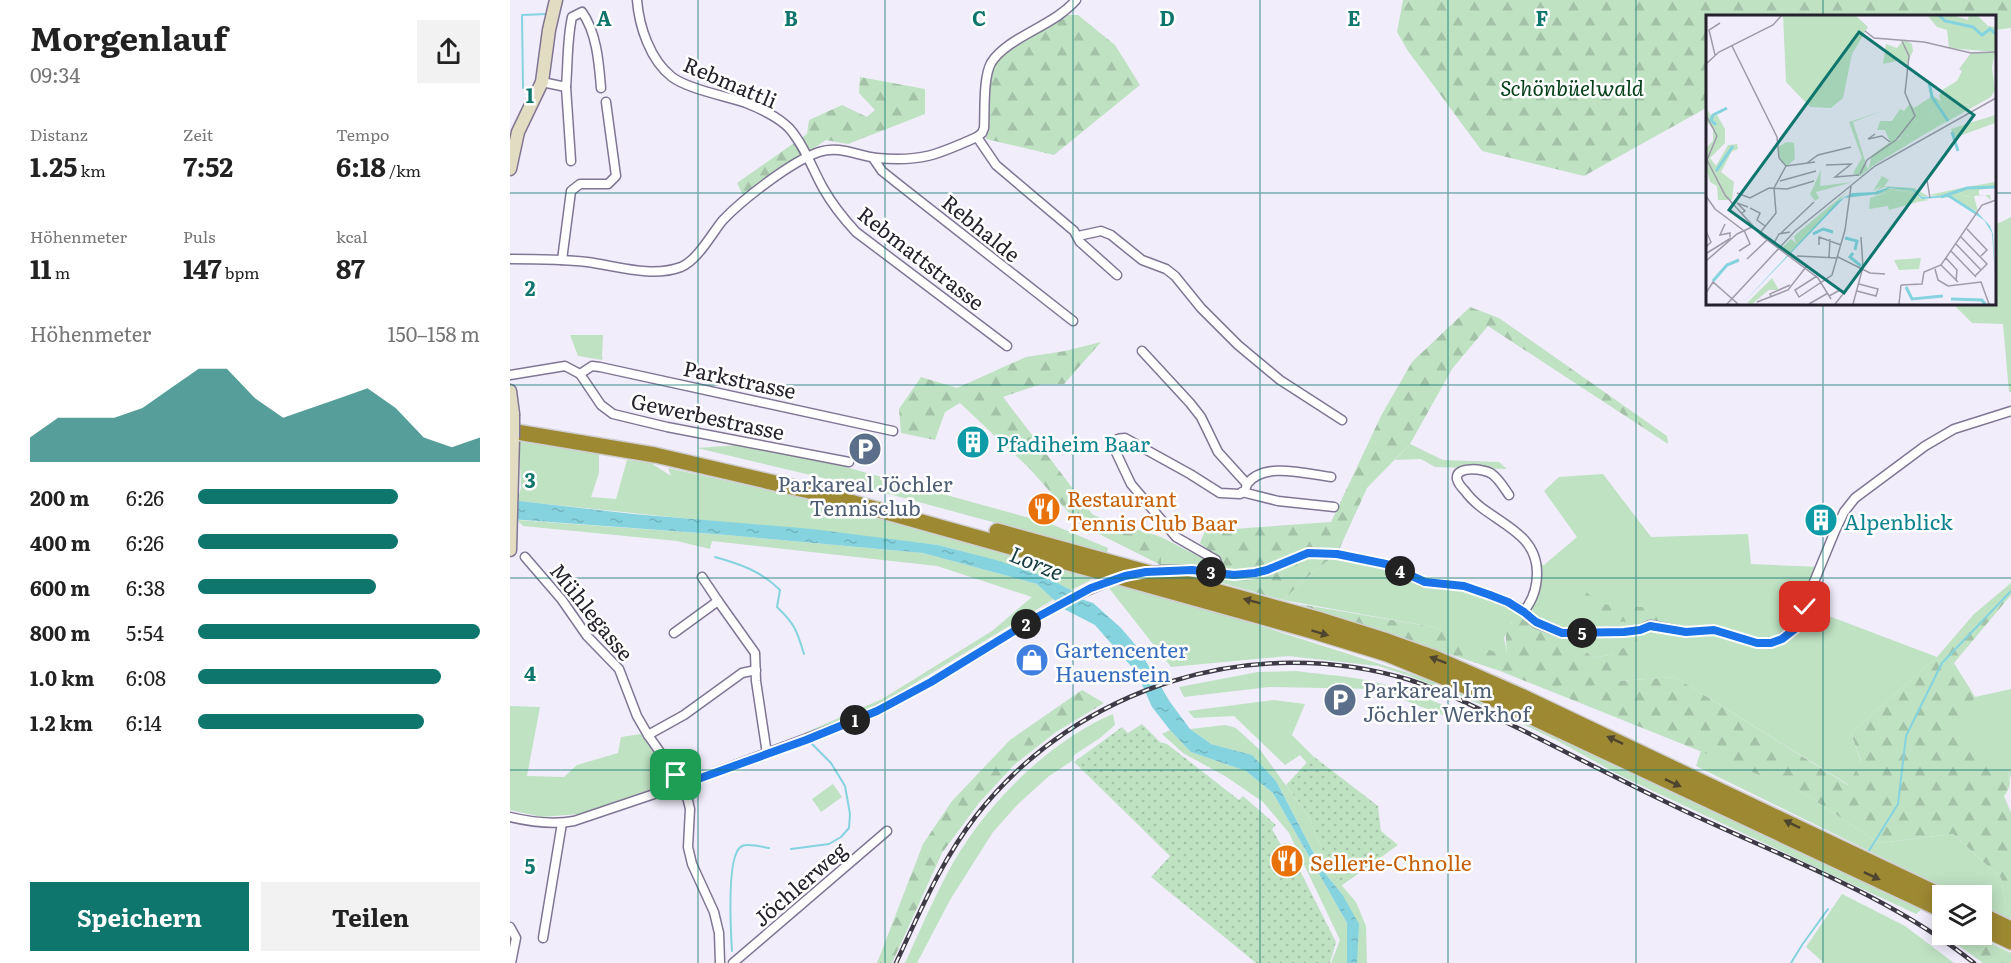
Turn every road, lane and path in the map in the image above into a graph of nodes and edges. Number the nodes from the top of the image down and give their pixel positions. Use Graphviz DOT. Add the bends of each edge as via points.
graph roads {
  1 [pos="556,0"];
  2 [pos="637,0"];
  3 [pos="1076,0"];
  4 [pos="542,82"];
  5 [pos="566,87"];
  6 [pos="601,88"];
  7 [pos="606,102"];
  8 [pos="977,137"];
  9 [pos="807,156"];
  10 [pos="873,158"];
  11 [pos="571,160"];
  12 [pos="510,169"];
  13 [pos="1078,236"];
  14 [pos="510,259"];
  15 [pos="562,260"];
  16 [pos="1117,275"];
  17 [pos="1073,321"];
  18 [pos="1008,346"];
  19 [pos="1142,351"];
  20 [pos="580,374"];
  21 [pos="510,375"];
  22 [pos="510,391"];
  23 [pos="2011,411"];
  24 [pos="511,418"];
  25 [pos="1342,420"];
  26 [pos="893,431"];
  27 [pos="512,435"];
  28 [pos="849,462"];
  29 [pos="1331,477"];
  30 [pos="1245,488"];
  31 [pos="1509,495"];
  32 [pos="1334,507"];
  33 [pos="511,524"];
  34 [pos="510,550"];
  35 [pos="525,556"];
  36 [pos="1218,573"];
  37 [pos="702,577"];
  38 [pos="718,601"];
  39 [pos="1524,612"];
  40 [pos="674,633"];
  41 [pos="756,670"];
  42 [pos="648,735"];
  43 [pos="767,754"];
  44 [pos="682,785"];
  45 [pos="510,817"];
  46 [pos="562,823"];
  47 [pos="887,831"];
  48 [pos="1932,891"];
  49 [pos="1932,905"];
  50 [pos="1992,920"];
  51 [pos="510,927"];
  52 [pos="2011,929"];
  53 [pos="1992,933"];
  54 [pos="543,938"];
  55 [pos="2011,942"];
  56 [pos="511,963"];
  57 [pos="720,963"];
  58 [pos="733,963"];
  1 -- 4 [label="street"];
  2 -- 9 [label="street, Rebmattli" via="651,49 673,78 760,108 789,129"];
  3 -- 8 [label="street" via="1062,15 1004,49 991,63 984,128"];
  4 -- 5 [label="street"];
  4 -- 12 [label="street" via="518,132"];
  5 -- 6 [label="street" via="567,37 572,17 582,12 594,43"];
  5 -- 11 [label="street"];
  7 -- 15 [label="street" via="616,176 608,184 580,184 571,191"];
  8 -- 10 [label="street" via="925,158"];
  8 -- 13 [label="street" via="996,165"];
  9 -- 10 [label="street" via="836,149"];
  9 -- 15 [label="street" via="729,214 692,260 681,267 646,270"];
  9 -- 18 [label="street, Rebmattstrasse" via="839,213 856,232"];
  10 -- 17 [label="street, Rebhalde" via="882,171"];
  13 -- 16 [label="street"];
  13 -- 25 [label="street" via="1101,231 1142,260 1166,269 1238,345 1280,380"];
  14 -- 15 [label="street"];
  19 -- 30 [label="street" via="1201,417 1218,452"];
  20 -- 21 [label="street" via="565,366"];
  20 -- 26 [label="street, Parkstrasse" via="592,366 600,367"];
  20 -- 28 [label="street, Gewerbestrasse" via="601,405 613,414"];
  22 -- 24 [label="street"];
  23 -- 39 [label="street" via="1953,429 1855,498 1835,531 1796,628 1782,639 1757,643 1714,630 1686,632 1650,626 1624,632 1562,633"];
  24 -- 27 [label="street, bridge"];
  48 -- 24 [label="highway, one-way" via="1519,695 1378,638 807,480"];
  27 -- 33 [label="street"];
  27 -- 49 [label="highway, one-way" via="655,455 808,490 1365,647 1470,688"];
  29 -- 30 [label="street" via="1273,470 1261,472"];
  30 -- 32 [label="street" via="1278,501"];
  30 -- 36 [label="street" via="1231,495 1220,494 1125,438 1118,438 1113,446 1131,484 1176,537 1216,560"];
  31 -- 39 [label="street" via="1488,472 1468,470 1458,475 1458,481 1475,504 1530,545 1536,561 1537,584"];
  33 -- 34 [label="street"];
  35 -- 42 [label="street, Mühlegasse" via="587,636 619,669"];
  36 -- 39 [label="street" via="1255,573 1308,553 1337,554 1386,564 1425,582 1464,586"];
  36 -- 43 [label="street, bridge" via="1161,570 1125,576 1091,588 906,696"];
  37 -- 38 [label="street"];
  38 -- 40 [label="street"];
  38 -- 41 [label="street" via="755,653"];
  41 -- 42 [label="street" via="742,673 684,715"];
  41 -- 43 [label="street"];
  42 -- 44 [label="street, Mühlegasse"];
  43 -- 44 [label="street"];
  44 -- 46 [label="street"];
  44 -- 57 [label="street, Mühlegasse" via="690,809 688,847 714,912"];
  45 -- 46 [label="street"];
  46 -- 54 [label="street"];
  47 -- 58 [label="street, Jöchlerweg"];
  50 -- 52 [label="highway"];
  51 -- 56 [label="street" via="516,938"];
  53 -- 55 [label="highway"];
}
